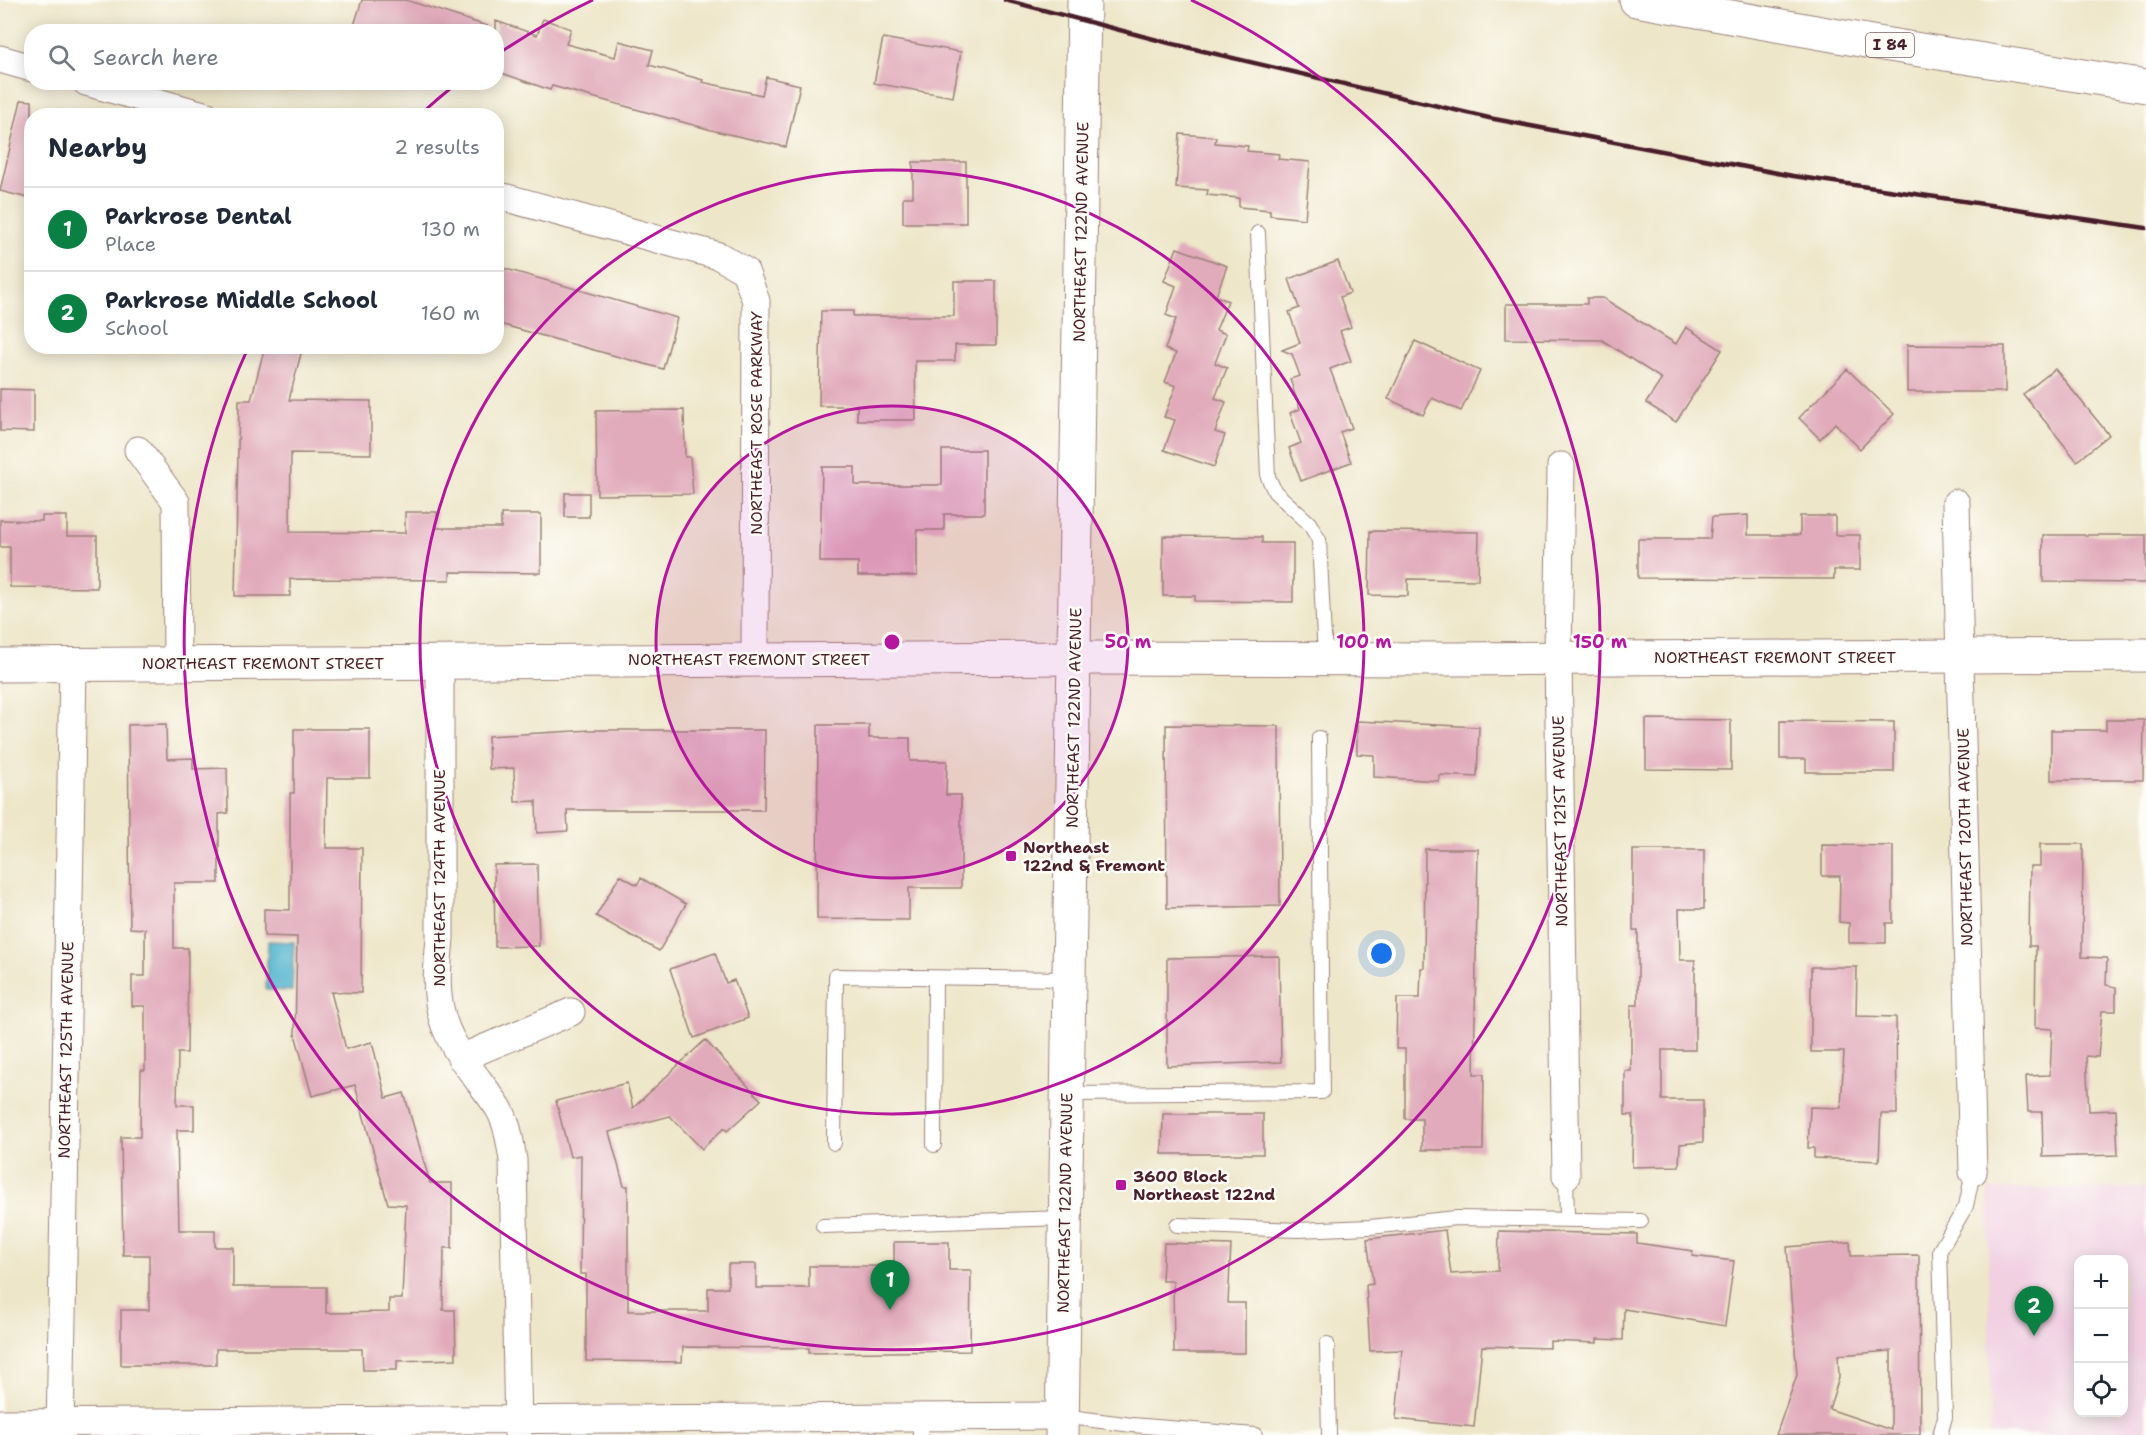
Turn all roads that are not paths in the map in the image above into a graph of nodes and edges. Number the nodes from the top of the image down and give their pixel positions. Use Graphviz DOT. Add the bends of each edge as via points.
graph roads {
  1 [pos="1084,0"];
  2 [pos="1636,0"];
  3 [pos="0,59"];
  4 [pos="24,66"];
  5 [pos="2146,86"];
  6 [pos="114,90"];
  7 [pos="179,108"];
  8 [pos="504,197"];
  9 [pos="1258,233"];
  10 [pos="138,450"];
  11 [pos="1561,466"];
  12 [pos="1956,503"];
  13 [pos="2146,655"];
  14 [pos="1961,656"];
  15 [pos="1324,657"];
  16 [pos="755,658"];
  17 [pos="1075,658"];
  18 [pos="1558,658"];
  19 [pos="440,661"];
  20 [pos="177,663"];
  21 [pos="73,664"];
  22 [pos="0,665"];
  23 [pos="1319,738"];
  24 [pos="935,978"];
  25 [pos="1068,979"];
  26 [pos="571,1012"];
  27 [pos="461,1058"];
  28 [pos="1067,1094"];
  29 [pos="834,1143"];
  30 [pos="934,1145"];
  31 [pos="1973,1172"];
  32 [pos="1566,1176"];
  33 [pos="1065,1218"];
  34 [pos="1567,1218"];
  35 [pos="1641,1221"];
  36 [pos="823,1226"];
  37 [pos="1177,1226"];
  38 [pos="1327,1344"];
  39 [pos="0,1423"];
  40 [pos="920,1426"];
  41 [pos="1062,1426"];
  42 [pos="518,1427"];
  43 [pos="60,1429"];
  44 [pos="1255,1435"];
  45 [pos="1329,1435"];
  46 [pos="1940,1435"];
  1 -- 17 [label="main road, NORTHEAST 122ND AVENUE"];
  2 -- 5 [label="main road, I 84"];
  3 -- 4 [label="street"];
  6 -- 7 [label="street"];
  8 -- 16 [label="street, NORTHEAST ROSE PARKWAY" via="719,256 745,271 756,301"];
  9 -- 15 [label="lane" via="1268,477 1275,492 1309,523 1319,540"];
  10 -- 20 [label="street" via="176,502"];
  11 -- 18 [label="street, NORTHEAST 121ST AVENUE"];
  12 -- 14 [label="street, NORTHEAST 120TH AVENUE"];
  13 -- 14 [label="main road, NORTHEAST FREMONT STREET"];
  14 -- 18 [label="main road, NORTHEAST FREMONT STREET"];
  14 -- 31 [label="street, NORTHEAST 120TH AVENUE"];
  15 -- 17 [label="main road, NORTHEAST FREMONT STREET"];
  15 -- 18 [label="main road, NORTHEAST FREMONT STREET"];
  16 -- 17 [label="main road, NORTHEAST FREMONT STREET"];
  16 -- 19 [label="main road, NORTHEAST FREMONT STREET"];
  17 -- 25 [label="main road, NORTHEAST 122ND AVENUE"];
  18 -- 32 [label="street, NORTHEAST 121ST AVENUE"];
  19 -- 20 [label="main road, NORTHEAST FREMONT STREET"];
  19 -- 27 [label="street, NORTHEAST 124TH AVENUE" via="437,979 440,1009"];
  20 -- 21 [label="main road, NORTHEAST FREMONT STREET"];
  21 -- 22 [label="main road, NORTHEAST FREMONT STREET"];
  21 -- 43 [label="street, NORTHEAST 125TH AVENUE"];
  23 -- 28 [label="lane" via="1322,1092"];
  24 -- 25 [label="lane"];
  24 -- 29 [label="lane" via="836,976"];
  24 -- 30 [label="lane"];
  25 -- 28 [label="main road, NORTHEAST 122ND AVENUE"];
  26 -- 27 [label="street"];
  27 -- 42 [label="street, NORTHEAST 124TH AVENUE" via="498,1108 509,1134 513,1160"];
  28 -- 33 [label="main road, NORTHEAST 122ND AVENUE"];
  31 -- 46 [label="lane" via="1966,1206 1940,1250 1945,1417"];
  32 -- 34 [label="lane"];
  33 -- 36 [label="lane"];
  33 -- 41 [label="main road, NORTHEAST 122ND AVENUE"];
  34 -- 35 [label="lane"];
  34 -- 37 [label="lane" via="1456,1218 1297,1230"];
  38 -- 45 [label="lane"];
  39 -- 43 [label="street"];
  40 -- 41 [label="street"];
  40 -- 42 [label="street"];
  41 -- 44 [label="lane" via="1132,1425"];
  42 -- 43 [label="street"];
}
